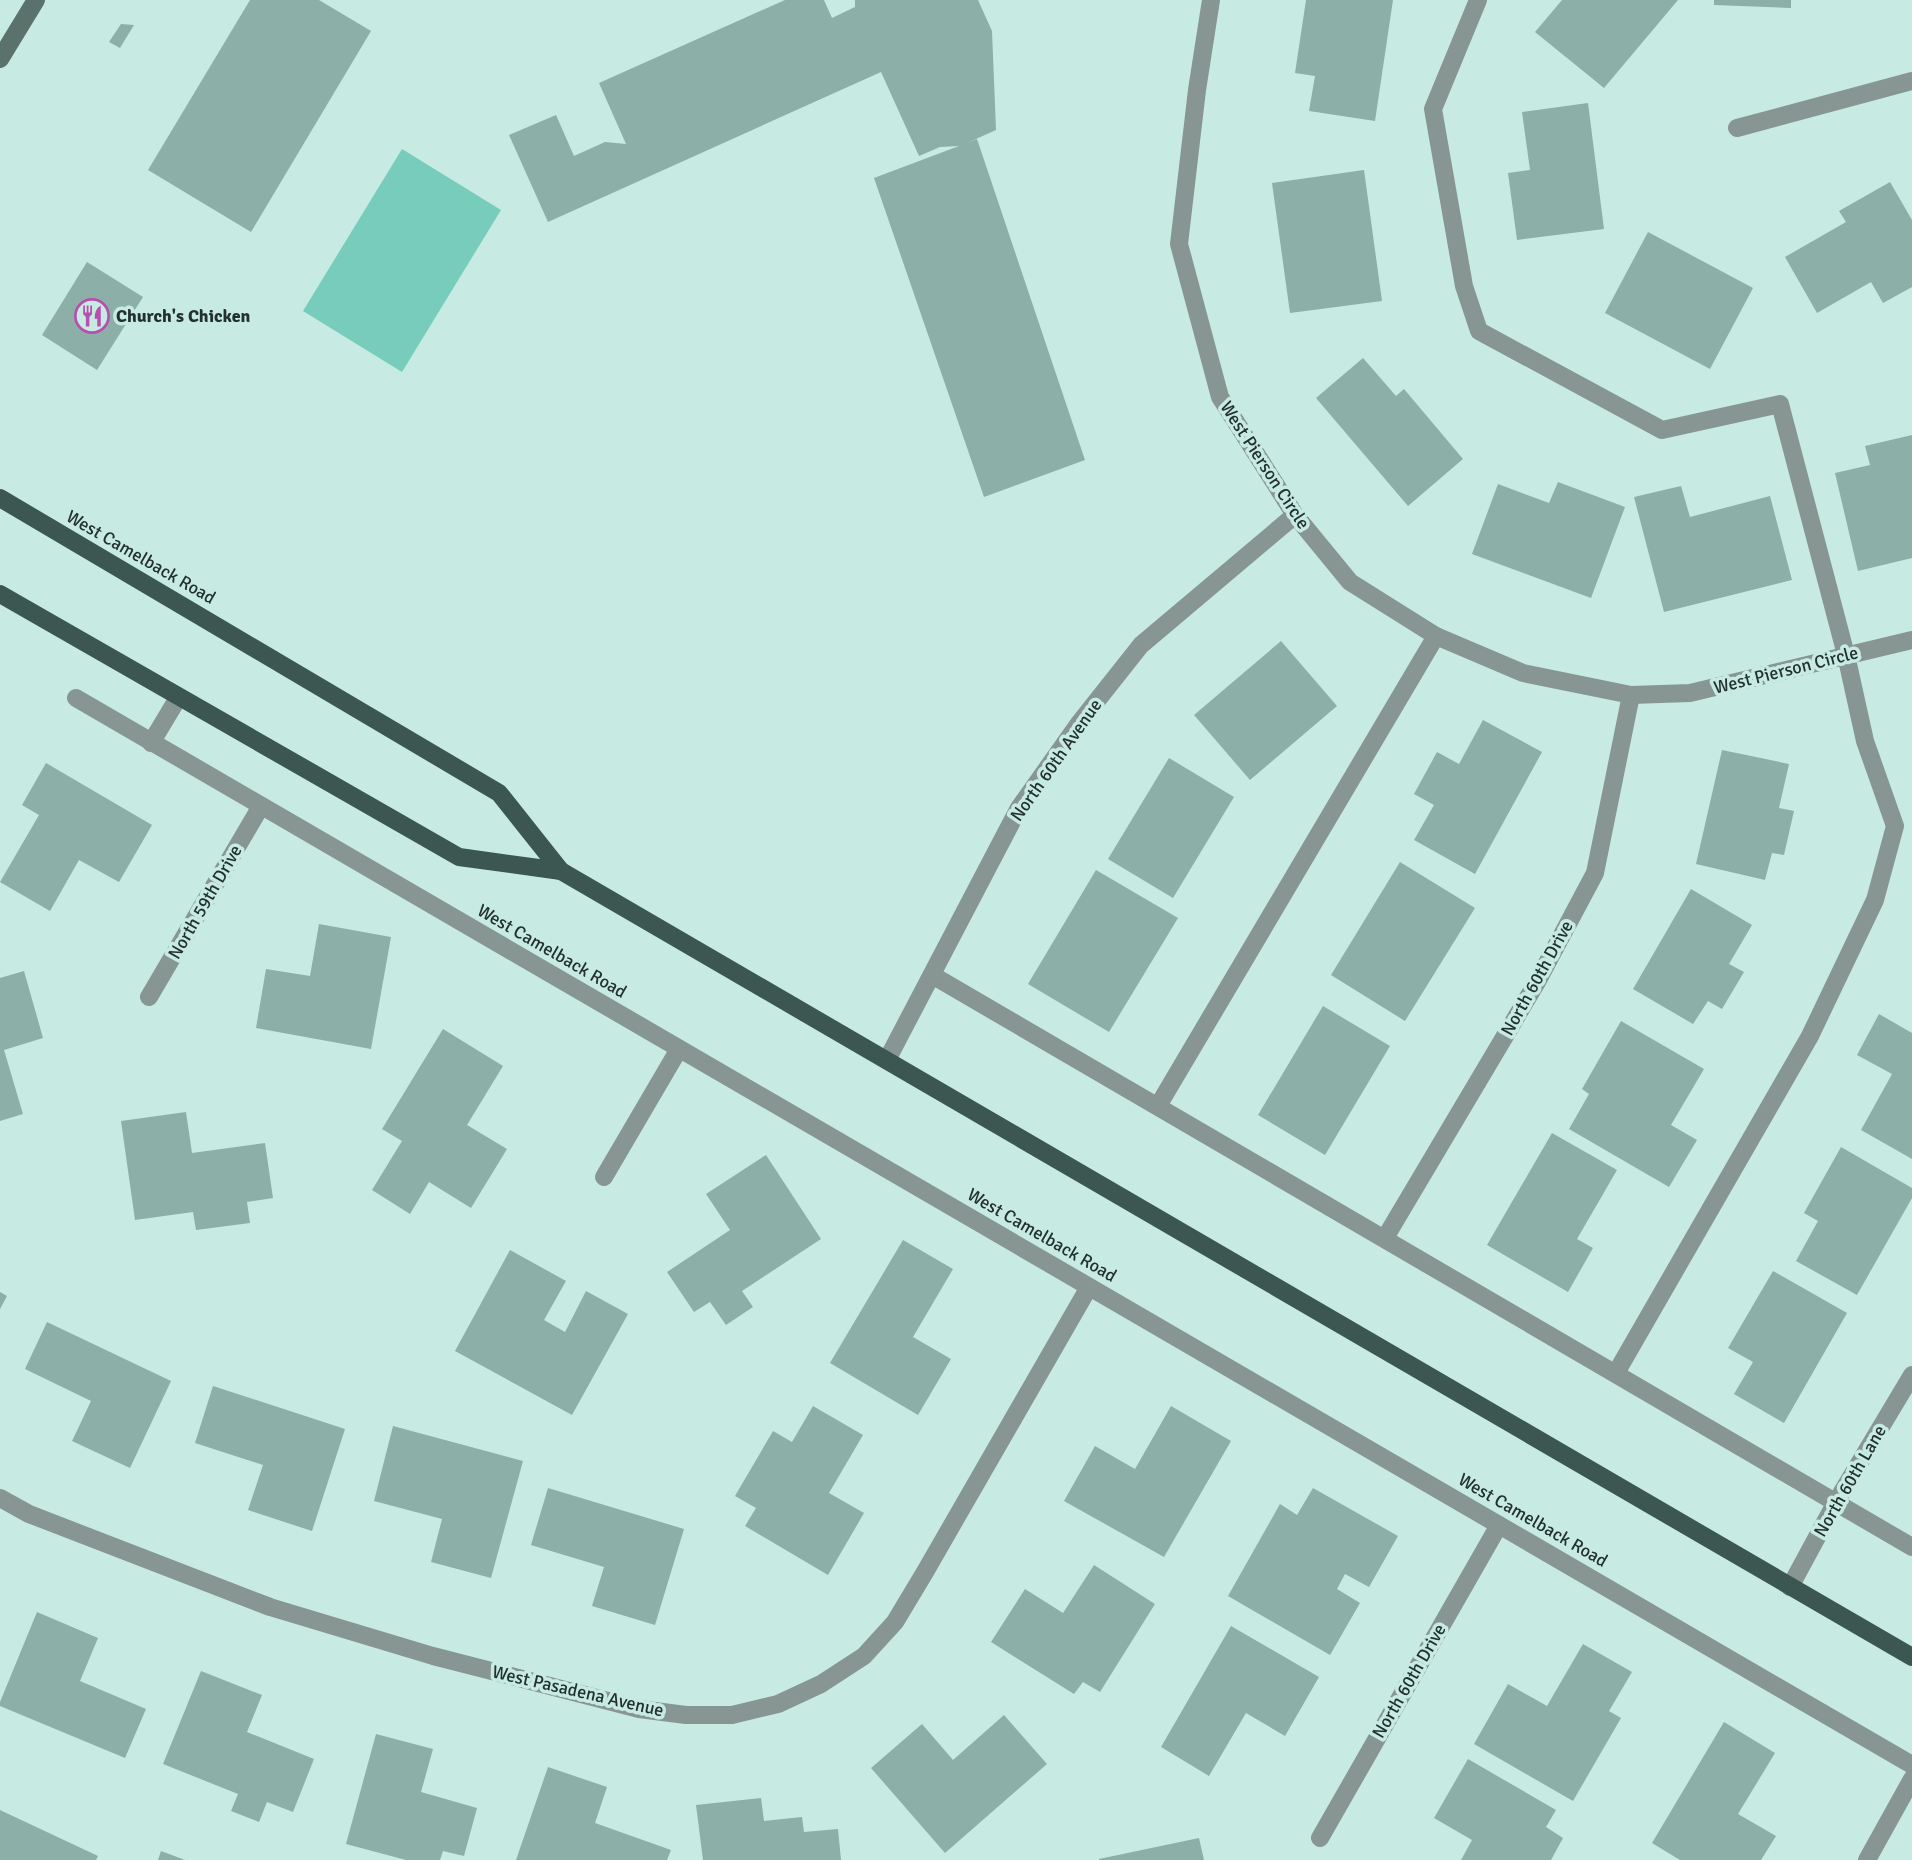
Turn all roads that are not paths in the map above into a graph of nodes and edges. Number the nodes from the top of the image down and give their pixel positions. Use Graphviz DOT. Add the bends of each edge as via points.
graph roads {
  1 [pos="36,0"];
  2 [pos="1212,0"];
  3 [pos="1478,0"];
  4 [pos="0,59"];
  5 [pos="1912,81"];
  6 [pos="1737,128"];
  7 [pos="0,498"];
  8 [pos="1295,515"];
  9 [pos="0,594"];
  10 [pos="1436,636"];
  11 [pos="1912,640"];
  12 [pos="1846,655"];
  13 [pos="1631,695"];
  14 [pos="76,698"];
  15 [pos="178,698"];
  16 [pos="151,743"];
  17 [pos="261,806"];
  18 [pos="561,871"];
  19 [pos="932,975"];
  20 [pos="149,997"];
  21 [pos="679,1049"];
  22 [pos="887,1060"];
  23 [pos="1158,1106"];
  24 [pos="604,1177"];
  25 [pos="1385,1238"];
  26 [pos="1089,1287"];
  27 [pos="1616,1373"];
  28 [pos="1912,1375"];
  29 [pos="0,1498"];
  30 [pos="1836,1502"];
  31 [pos="1499,1524"];
  32 [pos="1912,1546"];
  33 [pos="1790,1587"];
  34 [pos="1912,1657"];
  35 [pos="1912,1765"];
  36 [pos="1912,1779"];
  37 [pos="1320,1838"];
  38 [pos="1867,1860"];
  1 -- 4 [label="main road"];
  2 -- 8 [label="street, West Pierson Circle" via="1179,244 1220,397"];
  3 -- 12 [label="street" via="1433,109 1464,286 1479,331 1662,430 1780,404"];
  5 -- 6 [label="street"];
  7 -- 18 [label="main road, West Camelback Road" via="499,793"];
  8 -- 10 [label="street, West Pierson Circle" via="1350,582"];
  8 -- 19 [label="street, North 60th Avenue" via="1141,645 1080,722 1019,808"];
  9 -- 15 [label="main road, West Camelback Road"];
  10 -- 13 [label="street, West Pierson Circle" via="1523,673"];
  10 -- 23 [label="street"];
  11 -- 12 [label="street, West Pierson Circle"];
  12 -- 13 [label="street, West Pierson Circle" via="1690,694"];
  12 -- 27 [label="street" via="1865,741 1895,825 1875,900 1810,1035"];
  13 -- 25 [label="street, North 60th Drive" via="1595,873 1538,982"];
  14 -- 16 [label="street, West Camelback Road"];
  15 -- 16 [label="street"];
  15 -- 18 [label="main road, West Camelback Road" via="459,857"];
  16 -- 17 [label="street, West Camelback Road"];
  17 -- 20 [label="street, North 59th Drive"];
  17 -- 21 [label="street, West Camelback Road"];
  18 -- 22 [label="main road, West Camelback Road"];
  19 -- 22 [label="street, North 60th Avenue"];
  19 -- 23 [label="street"];
  21 -- 24 [label="street"];
  21 -- 26 [label="street, West Camelback Road"];
  22 -- 33 [label="main road, West Camelback Road"];
  23 -- 25 [label="street"];
  25 -- 27 [label="street"];
  26 -- 29 [label="street, West Pasadena Avenue" via="895,1622 864,1656 821,1684 778,1704 732,1715 639,1709 420,1652 270,1606 29,1514"];
  26 -- 31 [label="street, West Camelback Road"];
  27 -- 30 [label="street"];
  28 -- 30 [label="street, North 60th Lane"];
  30 -- 32 [label="street"];
  30 -- 33 [label="street, North 60th Lane"];
  31 -- 35 [label="street, West Camelback Road"];
  31 -- 37 [label="street, North 60th Drive"];
  33 -- 34 [label="main road, West Camelback Road"];
  36 -- 38 [label="street"];
}
